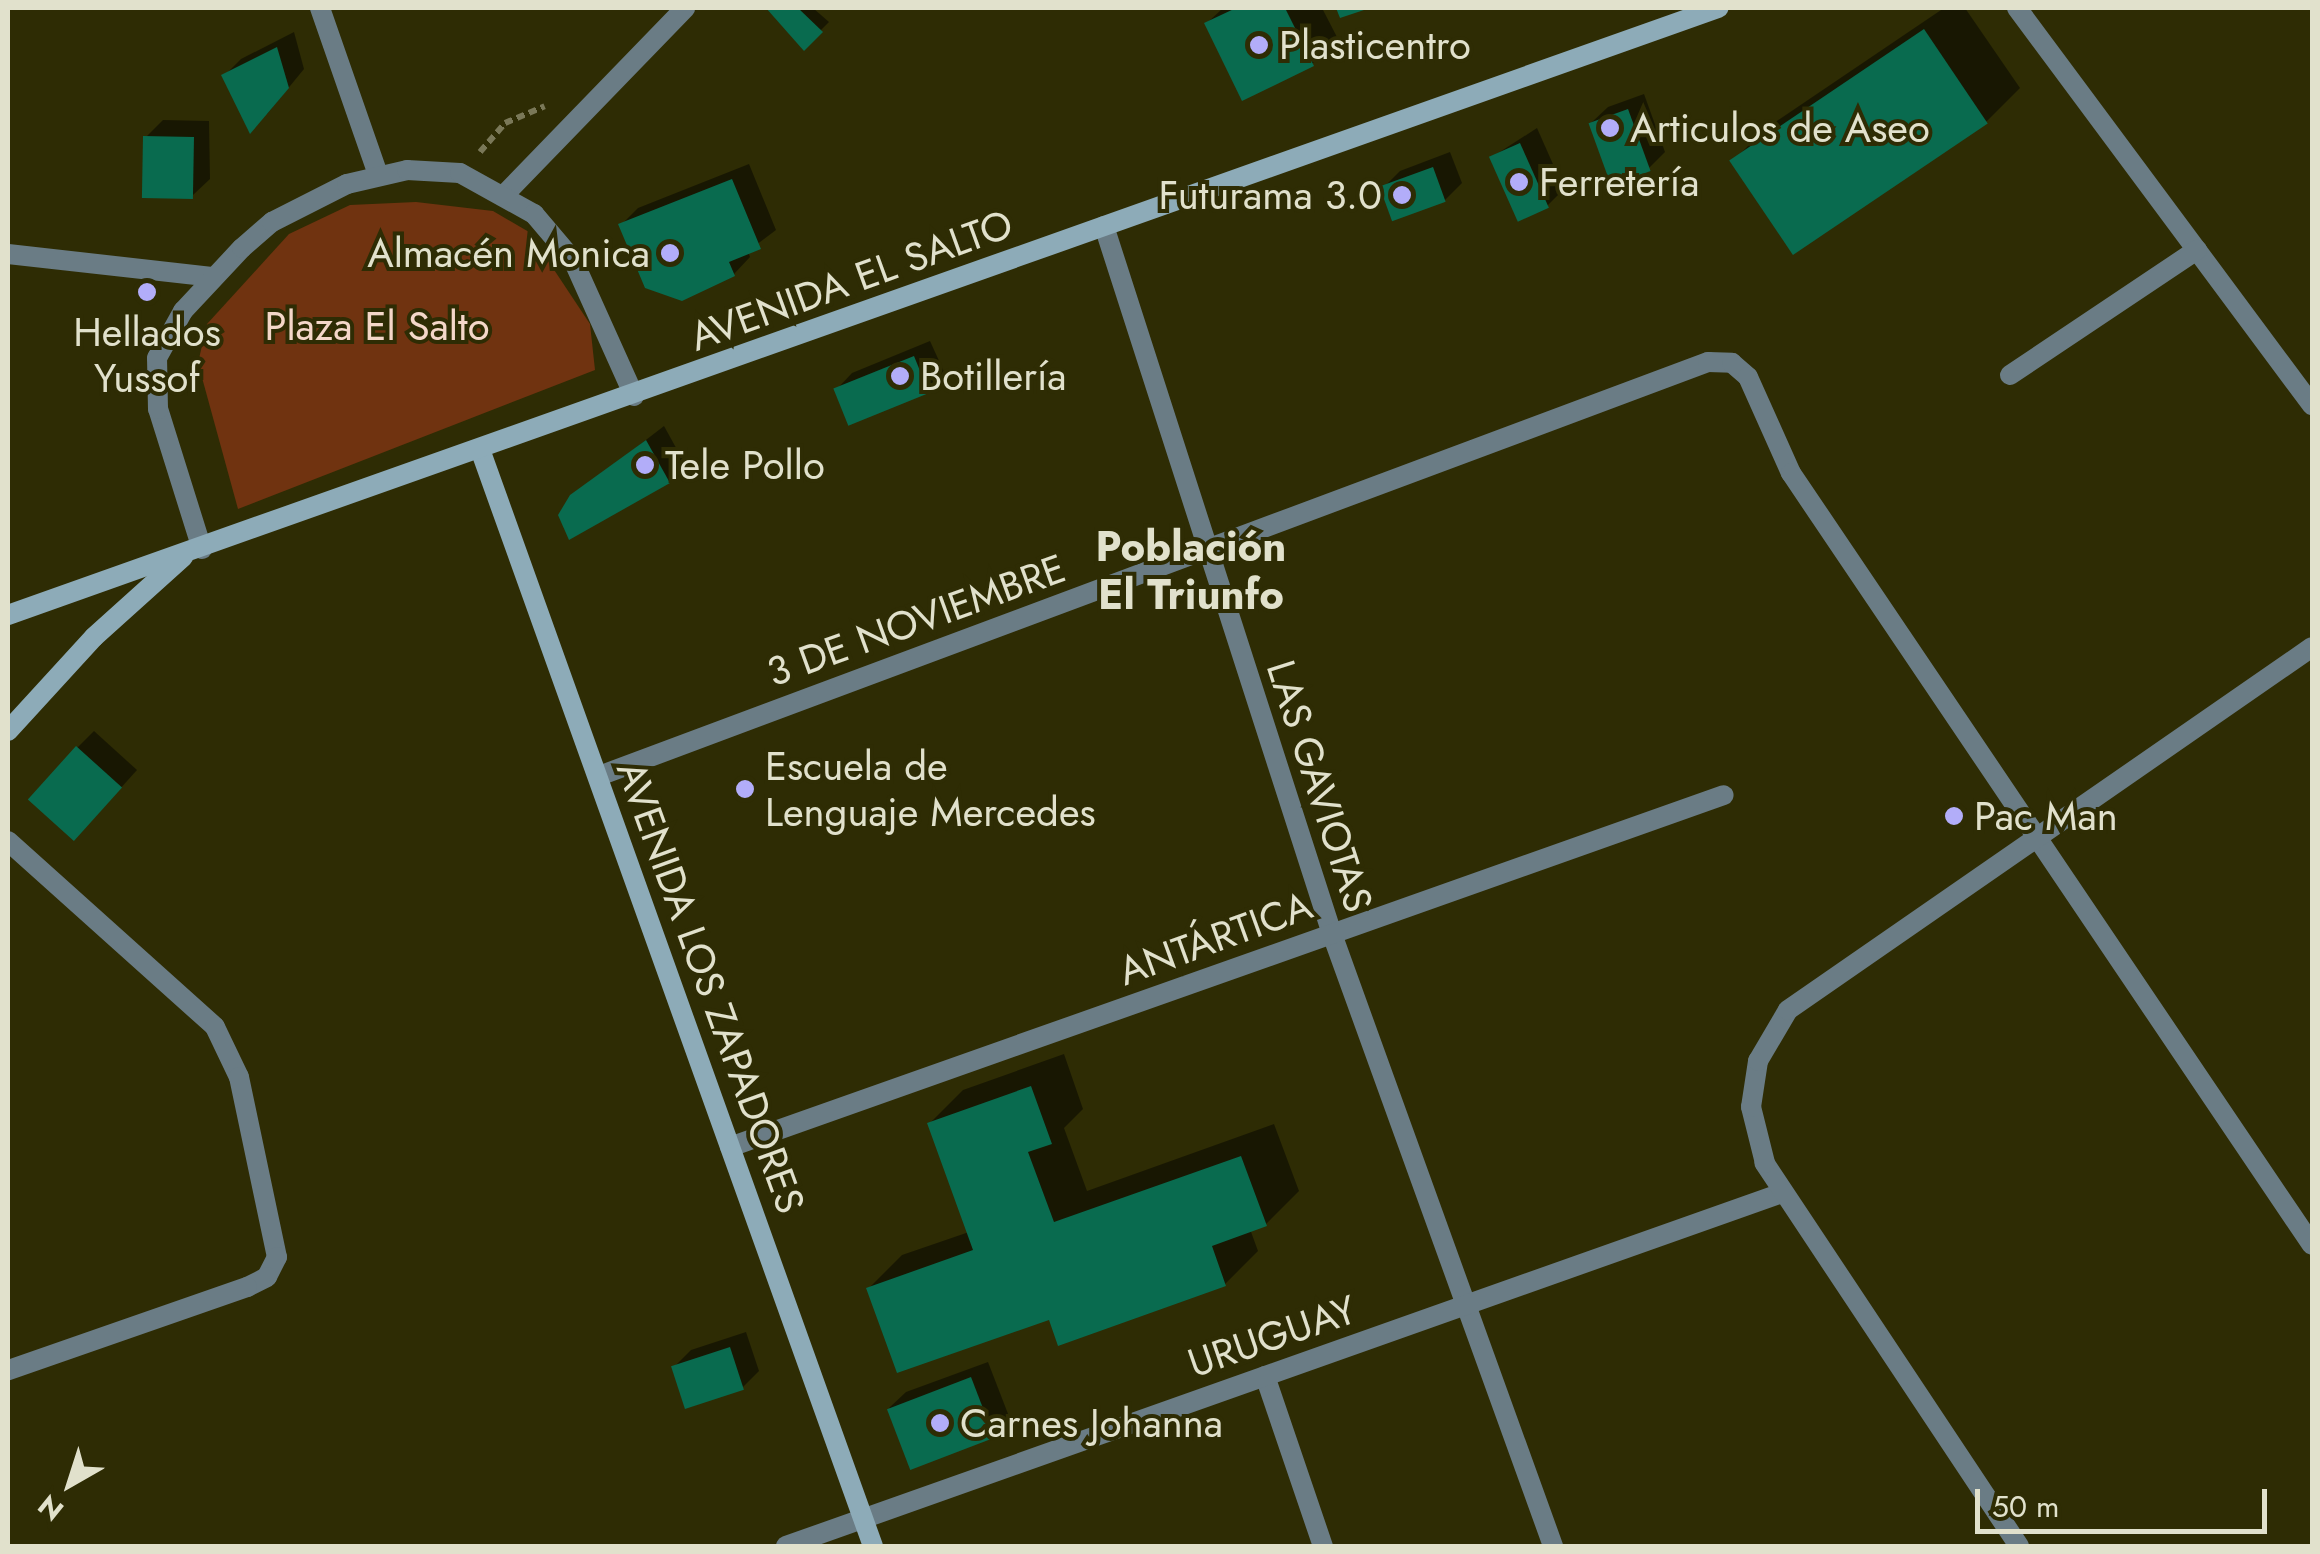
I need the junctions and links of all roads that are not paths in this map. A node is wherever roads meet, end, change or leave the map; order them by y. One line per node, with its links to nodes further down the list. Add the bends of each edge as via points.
1 (320, 8): 5 (street)
2 (685, 8): 6 (street)
3 (1718, 8): 7 (main road, AVENIDA EL SALTO)
4 (2017, 8): 8 (street)
5 (378, 175): 6 (street, via 460,173); 10 (street, via 314,196 272,222)
6 (505, 194): 12 (street, via 534,214 573,260)
7 (1104, 226): 12 (main road, AVENIDA EL SALTO); 15 (street, LAS GAVIOTAS)
8 (2197, 250): 11 (street); 13 (street)
9 (8, 254): 10 (street)
10 (212, 277): 16 (street, via 168,335 155,381)
11 (2010, 375)
12 (634, 396): 14 (main road, AVENIDA EL SALTO)
13 (2312, 405)
14 (480, 452): 16 (main road, AVENIDA EL SALTO); 20 (main road, AVENIDA LOS ZAPADORES)
15 (1204, 550): 20 (street, 3 DE NOVIEMBRE); 22 (street, 3 DE NOVIEMBRE, via 1708,362 1732,362 1748,377 1791,473); 24 (street, LAS GAVIOTAS)
16 (193, 552): 17 (main road, AVENIDA EL SALTO, via 109,574); 19 (main road, via 94,638)
17 (8, 616)
18 (2312, 647): 22 (street)
19 (8, 732)
20 (599, 776): 25 (main road, AVENIDA LOS ZAPADORES)
21 (1724, 794): 24 (street, ANTÁRTICA)
22 (2038, 838): 26 (street, via 1773,1027 1758,1061 1752,1107 1758,1146); 27 (street)
23 (8, 840): 29 (street, via 215,1027 239,1077 277,1257 267,1277 247,1287)
24 (1332, 934): 25 (street, ANTÁRTICA); 28 (street, LAS GAVIOTAS)
25 (730, 1147): 31 (main road, AVENIDA LOS ZAPADORES)
26 (1782, 1193): 28 (street, URUGUAY); 36 (street)
27 (2312, 1244)
28 (1466, 1305): 30 (street, URUGUAY); 35 (street, LAS GAVIOTAS)
29 (8, 1370)
30 (1265, 1376): 31 (street, URUGUAY); 34 (street)
31 (863, 1519): 32 (street, URUGUAY); 33 (main road, AVENIDA LOS ZAPADORES)
32 (786, 1546)
33 (873, 1546)
34 (1322, 1546)
35 (1554, 1546)
36 (2019, 1546)

